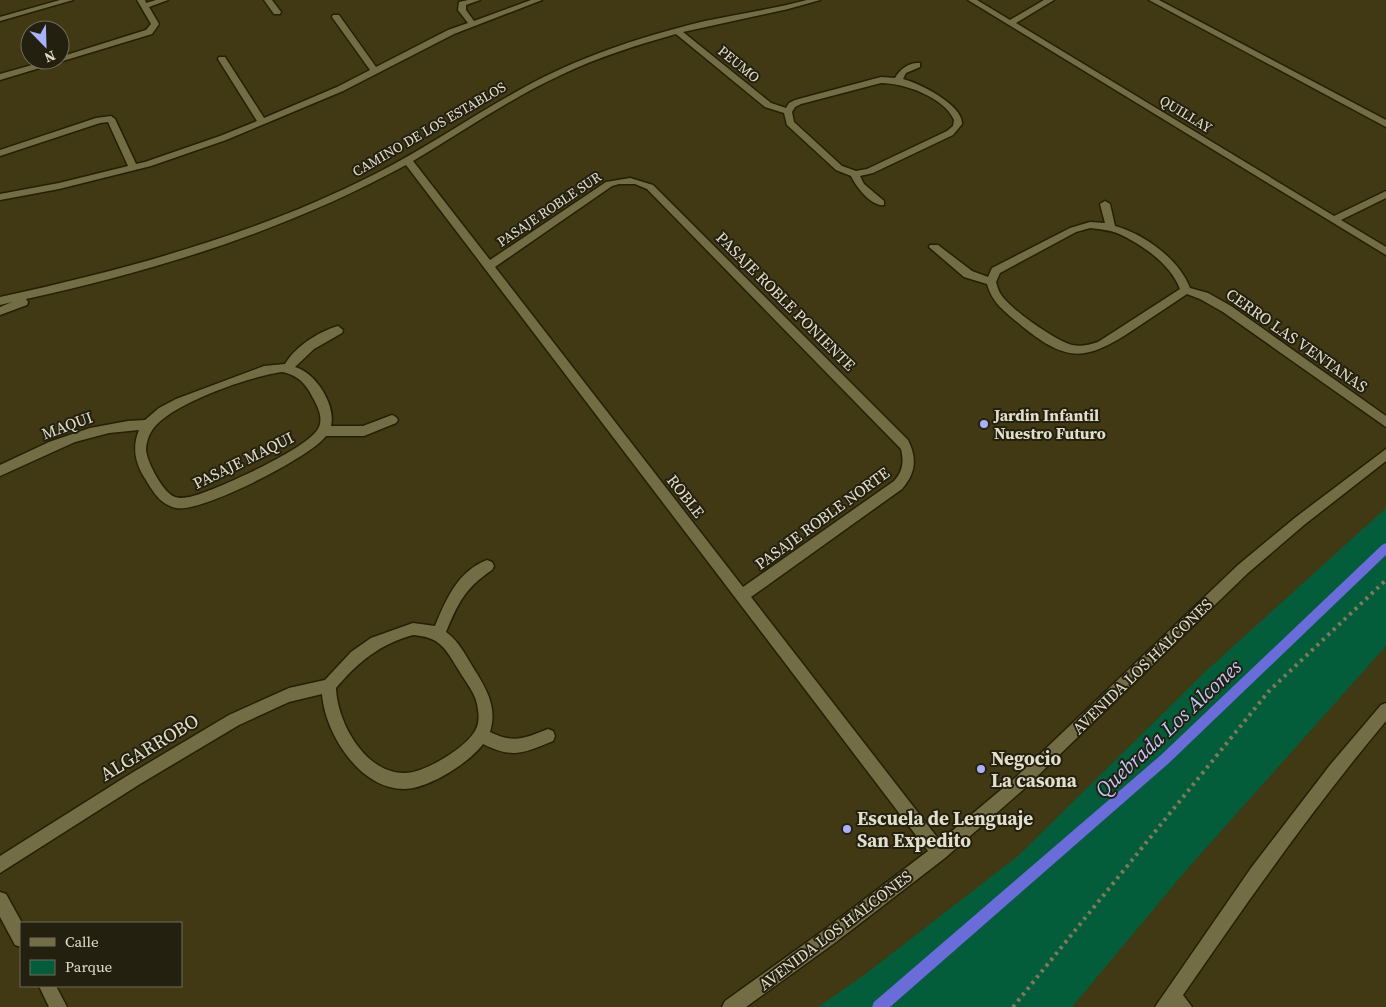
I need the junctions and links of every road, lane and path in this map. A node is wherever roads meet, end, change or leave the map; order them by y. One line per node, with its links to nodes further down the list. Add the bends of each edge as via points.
1 (70, 0): 13 (street)
2 (164, 0): 10 (street)
3 (268, 0): 11 (street)
4 (476, 0): 15 (street, via 462,4 462,10)
5 (538, 0): 15 (street)
6 (816, 0): 16 (street, CAMINO DE LOS ESTABLOS)
7 (972, 0): 14 (street, QUILLAY)
8 (1050, 0): 14 (street)
9 (1153, 0): 26 (street)
10 (143, 3): 17 (street, via 155,24 149,32)
11 (277, 12)
12 (336, 16): 21 (street)
13 (0, 19)
14 (1010, 23): 36 (street, QUILLAY)
15 (473, 24): 21 (street)
16 (677, 31): 24 (street, PEUMO, via 768,105); 28 (street, CAMINO DE LOS ESTABLOS, via 615,50 554,74)
17 (70, 57)
18 (222, 59): 25 (street)
19 (917, 65): 23 (street, via 903,71)
20 (24, 70): 22 (street)
21 (375, 71): 25 (street)
22 (0, 77)
23 (898, 80): 24 (street, via 873,82 805,100 792,105); 30 (street, via 914,85 948,107 956,116 955,130 870,171)
24 (788, 112): 30 (street, via 790,123 798,132 839,168)
25 (262, 122): 29 (street)
26 (1386, 124)
27 (0, 153): 29 (street, via 99,120 111,120)
28 (408, 161): 40 (street, ROBLE); 42 (street, CAMINO DE LOS ESTABLOS, via 331,199 254,230 179,255)
29 (133, 167): 33 (street)
30 (855, 174): 34 (street, via 860,186)
31 (626, 180): 40 (street, PASAJE ROBLE SUR, via 601,188); 53 (street, PASAJE ROBLE PONIENTE, via 650,187 897,436)
32 (1386, 194): 36 (street)
33 (0, 197)
34 (881, 203)
35 (1105, 204): 37 (street)
36 (1333, 220): 39 (street, QUILLAY)
37 (1111, 228): 41 (street, via 1090,225 1073,230 996,271); 43 (street, via 1129,236 1175,269)
38 (934, 247): 41 (street, via 968,274)
39 (1386, 252)
40 (489, 266): 57 (street, ROBLE)
41 (991, 282): 43 (street, via 1000,301 1047,338 1075,350 1095,349)
42 (58, 288): 44 (street, CAMINO DE LOS ESTABLOS); 45 (street, CAMINO DE LOS ESTABLOS)
43 (1186, 290): 49 (street, CERRO LAS VENTANAS, via 1227,309)
44 (0, 301)
45 (0, 312)
46 (338, 330): 47 (street, via 304,349)
47 (288, 369): 50 (street, via 264,370 180,402 160,412); 51 (street, via 308,378 326,408 328,415)
48 (392, 420): 51 (street, via 364,431)
49 (1386, 422)
50 (148, 424): 51 (street, PASAJE MAQUI, via 141,441 142,461 161,495 182,504 201,500 306,448); 54 (street, MAQUI, via 96,430 49,447)
51 (324, 431)
52 (1386, 454): 63 (street, AVENIDA LOS HALCONES, via 1243,569 1020,783)
53 (910, 460): 57 (street, PASAJE ROBLE NORTE, via 909,470 898,485)
54 (0, 471)
55 (488, 566): 58 (street, via 460,587)
56 (1386, 580): 71 (path, via 1269,691)
57 (742, 595): 63 (street, ROBLE)
58 (439, 633): 59 (street, via 413,629 377,640 344,667); 61 (street, via 454,649 482,695 486,720)
59 (329, 686): 61 (street, via 333,718 348,746 376,773 390,779 406,781 421,778 471,748); 64 (street, ALGARROBO, via 294,693 246,713 132,780)
60 (1386, 710): 68 (street, via 1335,770 1257,874)
61 (481, 735): 62 (street, via 503,747 512,748)
62 (548, 736)
63 (939, 852): 70 (street, AVENIDA LOS HALCONES)
64 (0, 865)
65 (0, 900): 66 (street)
66 (20, 937)
67 (48, 987): 69 (street)
68 (1173, 1003)
69 (58, 1007)
70 (731, 1007)
71 (1013, 1007)

